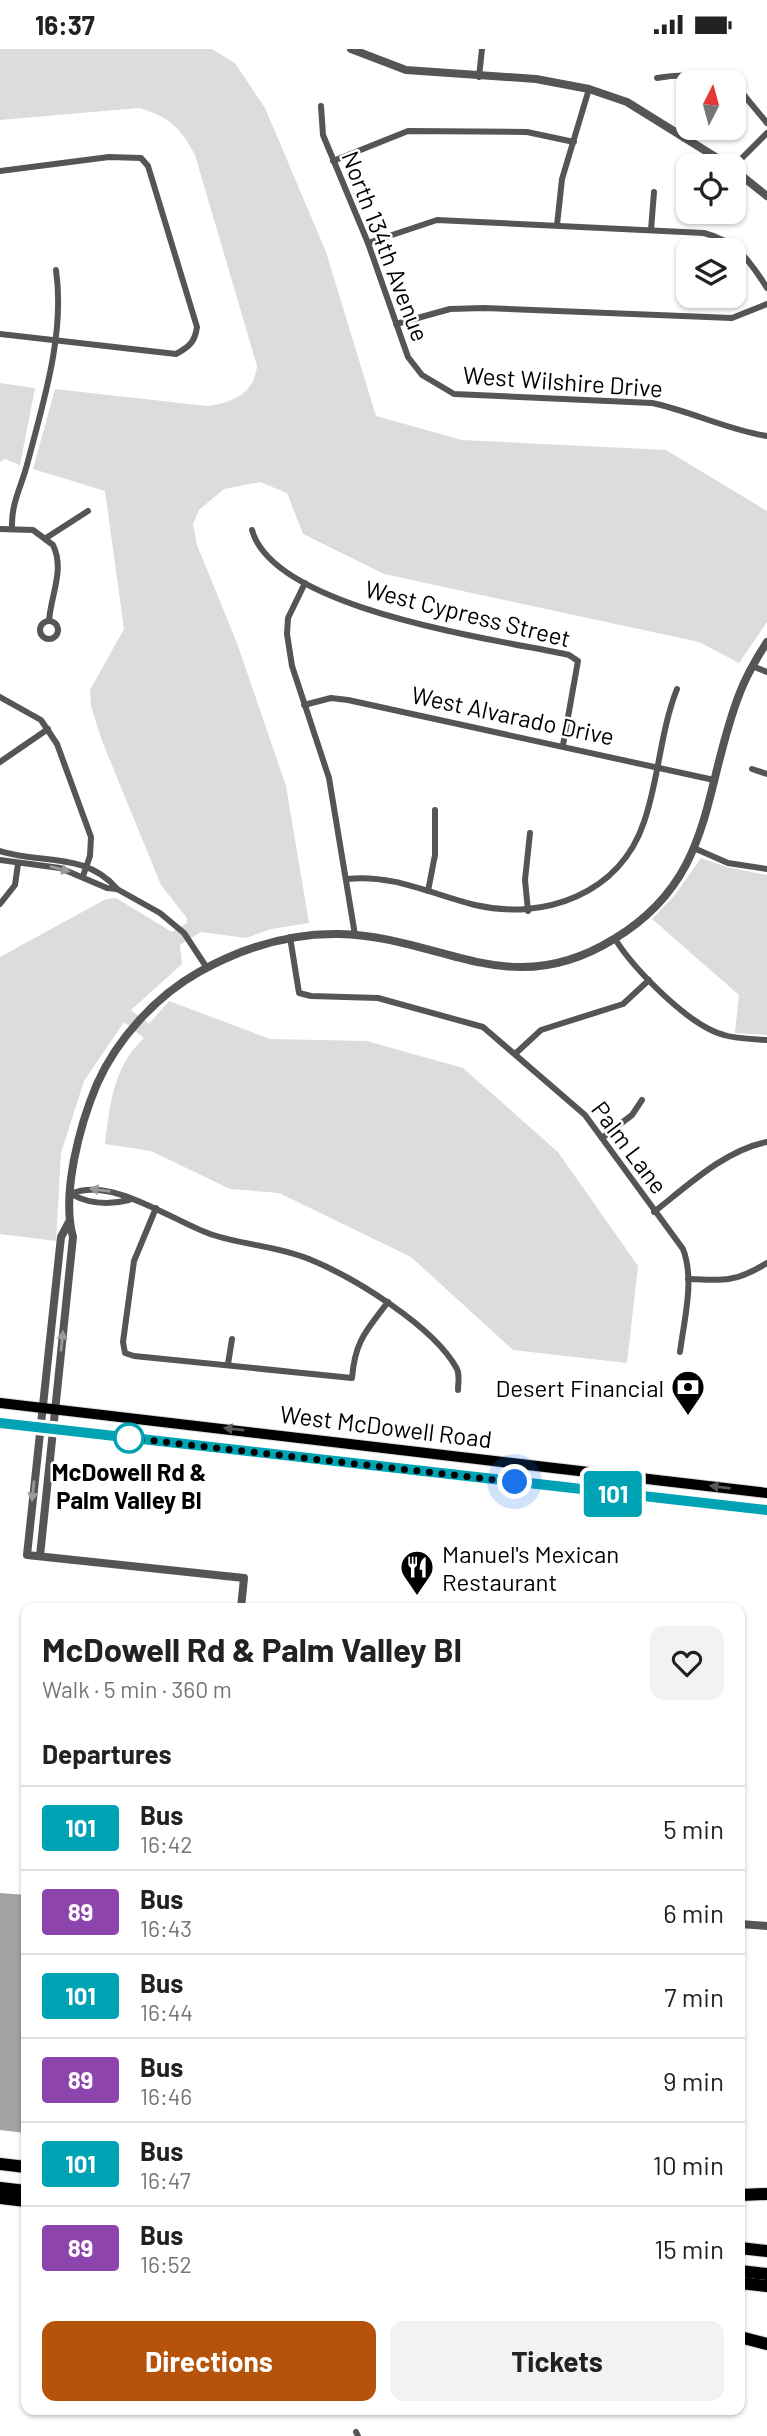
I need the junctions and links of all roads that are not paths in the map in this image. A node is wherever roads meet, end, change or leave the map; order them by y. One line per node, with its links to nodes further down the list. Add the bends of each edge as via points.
1 (351, 49): 4 (street, via 405,70)
2 (482, 49): 4 (street)
3 (676, 74): 5 (street)
4 (479, 77): 6 (street, via 536,79)
5 (657, 78)
6 (589, 89): 11 (street); 12 (street, via 635,107)
7 (746, 99): 9 (street)
8 (321, 106): 14 (street, North 134th Avenue, via 323,135)
9 (767, 123)
10 (767, 133): 13 (street)
11 (574, 142): 14 (street, via 527,132 408,131); 19 (street, via 559,192)
12 (711, 154)
13 (745, 154)
14 (333, 161): 21 (street, North 134th Avenue)
15 (0, 171): 27 (street, via 109,157 141,158 148,166 197,327 189,348 176,354)
16 (746, 179): 18 (street)
17 (654, 192): 20 (street)
18 (767, 197)
19 (557, 225): 20 (street); 21 (street, via 437,220)
20 (651, 230): 23 (street, via 720,237 746,257)
21 (368, 243): 25 (street, North 134th Avenue)
22 (56, 270): 27 (street)
23 (767, 288)
24 (767, 304): 25 (street, via 732,318 484,308 450,309)
25 (396, 324): 28 (street, North 134th Avenue, via 413,366)
26 (0, 334): 27 (street)
27 (55, 341): 31 (street, via 27,465 11,509)
28 (438, 386): 29 (street, West Wilshire Drive, via 454,394 652,403)
29 (767, 436)
30 (88, 511): 34 (street)
31 (12, 528): 32 (street); 34 (street, via 33,530)
32 (0, 529)
33 (252, 530): 35 (street, West Cypress Street, via 257,547 270,561)
34 (46, 538): 36 (street, via 54,545 60,567)
35 (305, 583): 42 (street, via 288,618 287,634); 44 (street, West Cypress Street, via 402,621 569,655 578,661)
36 (49, 621)
37 (767, 642): 38 (street)
38 (752, 666): 39 (street); 49 (street, via 737,698)
39 (767, 672)
40 (677, 689): 46 (street)
41 (0, 697): 43 (street, via 31,713)
42 (304, 705): 44 (street, West Alvarado Drive, via 331,698 348,700); 59 (street, via 329,778)
43 (48, 729): 45 (street); 56 (street, via 91,837)
44 (563, 745): 46 (street, West Alvarado Drive)
45 (0, 762)
46 (657, 766): 49 (street, West Alvarado Drive); 63 (street, via 638,838 622,860 599,883 567,901)
47 (752, 769): 48 (street)
48 (767, 773)
49 (714, 780): 52 (street)
50 (435, 810): 61 (street, via 435,855)
51 (530, 833): 63 (street, via 525,880)
52 (696, 849): 57 (street, via 728,863); 66 (street, via 664,898)
53 (0, 851): 56 (street)
54 (0, 860): 55 (street)
55 (18, 864): 58 (street, one-way to 58); 62 (street, via 15,885)
56 (86, 867): 58 (street); 60 (street, via 109,879)
57 (767, 869)
58 (83, 876): 60 (street)
59 (346, 879): 61 (street, via 380,878); 64 (street)
60 (117, 889): 67 (street, via 160,913 184,933)
61 (428, 891): 63 (street, via 497,909)
62 (0, 904)
63 (528, 911)
64 (355, 935): 65 (street); 66 (street, via 510,967 579,957)
65 (290, 937): 67 (street); 70 (street, Palm Lane, via 299,993 378,998 467,1021 483,1027)
66 (615, 939): 68 (street)
67 (207, 968): 74 (street, via 167,994 110,1060 90,1101)
68 (649, 980): 69 (street, via 704,1027); 70 (street, via 623,1004 541,1030)
69 (767, 1041)
70 (515, 1053): 72 (street, Palm Lane, via 569,1099)
71 (642, 1100): 72 (street, via 632,1115)
72 (603, 1138): 77 (street, Palm Lane)
73 (767, 1142): 77 (street, via 733,1155)
74 (71, 1194): 75 (street, via 113,1204); 75 (street, one-way to 74, via 114,1192 88,1188); 78 (street)
75 (128, 1200): 76 (street)
76 (156, 1208): 81 (street, via 212,1235 309,1259); 84 (street, via 134,1261 125,1353)
77 (654, 1212): 80 (street, Palm Lane, via 683,1249)
78 (69, 1222): 87 (street, via 61,1237); 88 (street, one-way to 78, via 73,1237)
79 (767, 1263): 80 (street, via 739,1279)
80 (688, 1279): 83 (street, Palm Lane)
81 (388, 1302): 84 (street, via 361,1336 352,1378); 85 (street, via 443,1351 458,1371)
82 (232, 1339): 84 (street)
83 (680, 1352)
84 (228, 1364)
85 (458, 1390)
86 (0, 1403): 87 (main road, West McDowell Road)
87 (42, 1408): 88 (main road, West McDowell Road); 90 (street)
88 (55, 1409): 91 (street); 92 (main road, West McDowell Road, one-way to 88)
89 (0, 1423): 90 (main road, West McDowell Road)
90 (40, 1427): 91 (main road, West McDowell Road); 96 (street, one-way to 96, via 27,1555)
91 (54, 1429): 93 (main road, West McDowell Road); 96 (street)
92 (472, 1458): 93 (main road); 94 (main road, West McDowell Road, one-way to 92)
93 (470, 1477): 95 (main road, West McDowell Road)
94 (767, 1493)
95 (767, 1510)
96 (40, 1556): 97 (street, via 244,1578)
97 (242, 1603)
98 (745, 1924): 99 (street)
99 (767, 1926)
100 (0, 2164): 101 (highway)
101 (21, 2166)
102 (0, 2188): 103 (highway)
103 (21, 2190)
104 (767, 2194): 105 (highway)
105 (745, 2196)
106 (0, 2198): 107 (highway)
107 (21, 2200)
108 (745, 2249): 109 (highway)
109 (767, 2251)
110 (745, 2272): 111 (highway)
111 (767, 2274)
112 (745, 2283): 113 (highway)
113 (767, 2285)
114 (745, 2338): 115 (highway)
115 (767, 2344)

